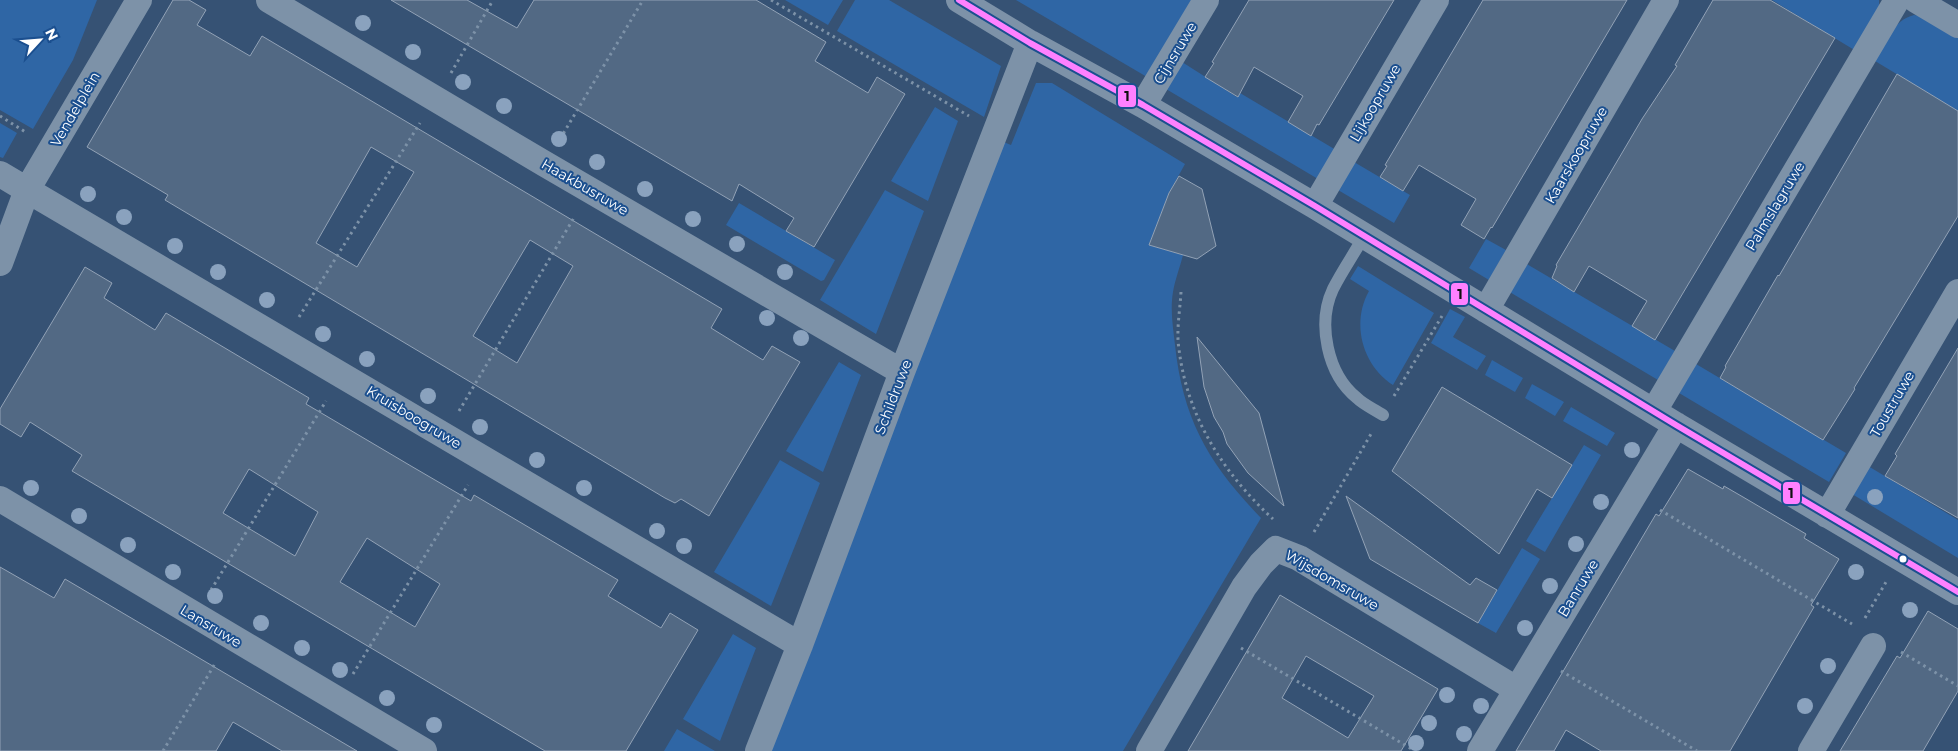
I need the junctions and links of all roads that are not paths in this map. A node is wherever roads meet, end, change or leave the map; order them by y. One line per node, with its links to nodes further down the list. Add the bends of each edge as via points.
1 (139, 0): 13 (street, Vendelplein)
2 (269, 0): 19 (street, Haakbusruwe)
3 (959, 0): 10 (street)
4 (1206, 0): 11 (street, Cijnsruwe)
5 (1436, 0): 14 (street, Lijkoopruwe)
6 (1666, 0): 18 (street, Kaarskoopruwe)
7 (1897, 0): 20 (street, Palmslagruwe)
8 (1916, 0): 9 (street)
9 (1958, 25)
10 (1030, 43): 11 (street); 19 (street, Schildruwe)
11 (1143, 105): 14 (street)
12 (0, 174): 13 (street)
13 (28, 190): 16 (street, Vendelplein); 27 (street, Kruisboogruwe)
14 (1314, 206): 15 (street)
15 (1364, 236): 18 (street); 21 (lane, via 1333,290 1326,312 1326,336 1340,379 1356,398)
16 (0, 263)
17 (1958, 292): 24 (street, Toustruwe)
18 (1486, 310): 20 (street)
19 (902, 372): 27 (street, Schildruwe)
20 (1654, 411): 22 (street)
21 (1383, 415)
22 (1676, 425): 24 (street); 28 (street, Banruwe)
23 (0, 499): 29 (street, Lansruwe)
24 (1827, 515): 25 (street)
25 (1958, 592)
26 (1875, 641): 33 (street)
27 (800, 645): 30 (street, Schildruwe)
28 (1516, 689): 31 (street, Wijsdomsruwe, via 1299,558 1276,549 1250,580); 32 (street, Banruwe)
29 (424, 751)
30 (758, 751)
31 (1149, 751)
32 (1480, 751)
33 (1811, 751)

